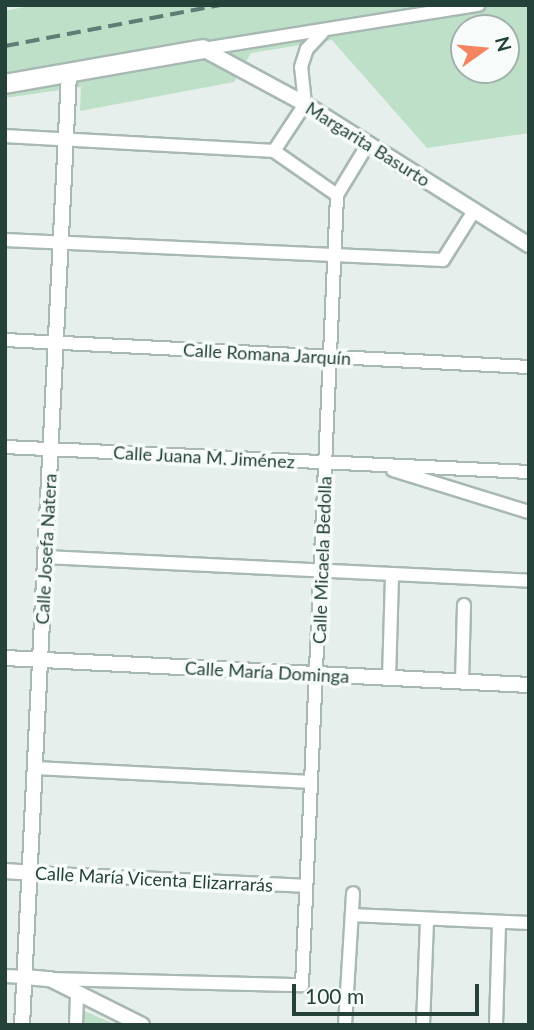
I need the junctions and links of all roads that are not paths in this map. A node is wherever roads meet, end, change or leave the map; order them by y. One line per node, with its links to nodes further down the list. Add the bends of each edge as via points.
1 (479, 5): 2 (street)
2 (322, 33): 3 (street); 6 (street, via 307,50 301,67)
3 (203, 50): 4 (main road); 6 (street, Margarita Basurto)
4 (69, 74): 5 (main road); 8 (street, Calle Josefa Natera)
5 (5, 84)
6 (305, 104): 9 (street, Margarita Basurto); 10 (street)
7 (5, 136): 8 (street)
8 (66, 139): 10 (street); 14 (street, Calle Josefa Natera)
9 (368, 144): 11 (street); 12 (street, Margarita Basurto)
10 (274, 151): 11 (street)
11 (337, 195): 16 (street, Calle Micaela Bedolla)
12 (474, 211): 15 (street, Margarita Basurto); 16 (street, via 443,260)
13 (5, 240): 14 (street)
14 (62, 243): 16 (street); 18 (street, Calle Josefa Natera)
15 (529, 246)
16 (336, 255): 19 (street, Calle Micaela Bedolla)
17 (5, 340): 18 (street, Calle Romana Jarquín)
18 (56, 343): 19 (street, Calle Romana Jarquín); 22 (street, Calle Josefa Natera)
19 (331, 357): 20 (street, Calle Romana Jarquín); 23 (street, Calle Micaela Bedolla)
20 (529, 366)
21 (5, 447): 22 (street, Calle Juana M. Jiménez)
22 (51, 449): 23 (street, Calle Juana M. Jiménez); 27 (street, Calle Josefa Natera)
23 (326, 464): 24 (street, Calle Juana M. Jiménez); 28 (street, Calle Micaela Bedolla)
24 (376, 465): 25 (street, Calle Juana M. Jiménez); 26 (street)
25 (529, 472)
26 (529, 512)
27 (46, 557): 28 (street); 33 (street, Calle Josefa Natera)
28 (323, 570): 29 (street); 34 (street, Calle Micaela Bedolla)
29 (392, 574): 30 (street); 35 (street)
30 (529, 581)
31 (464, 605): 36 (street)
32 (5, 658): 33 (street, Calle María Dominga)
33 (41, 660): 34 (street, Calle María Dominga); 38 (street, Calle Josefa Natera)
34 (318, 675): 35 (street, Calle María Dominga); 39 (street, Calle Micaela Bedolla)
35 (389, 678): 36 (street, Calle María Dominga)
36 (462, 682): 37 (street, Calle María Dominga)
37 (529, 685)
38 (36, 768): 39 (street); 41 (street, Calle Josefa Natera)
39 (311, 782): 42 (street, Calle Micaela Bedolla)
40 (5, 872): 41 (street, Calle María Vicenta Elizarrarás)
41 (31, 873): 42 (street, Calle María Vicenta Elizarrarás); 49 (street, Calle Josefa Natera)
42 (304, 886): 50 (street, Calle Micaela Bedolla, via 302,985)
43 (353, 893): 44 (street)
44 (352, 915): 45 (street); 55 (street)
45 (427, 919): 46 (street); 56 (street)
46 (499, 922): 47 (street); 57 (street)
47 (529, 923)
48 (5, 976): 49 (street)
49 (24, 977): 50 (street); 52 (street, Calle Josefa Natera)
50 (50, 979): 51 (street)
51 (78, 994): 53 (street); 54 (street)
52 (22, 1025)
53 (76, 1025)
54 (142, 1025)
55 (345, 1025)
56 (422, 1025)
57 (496, 1025)

